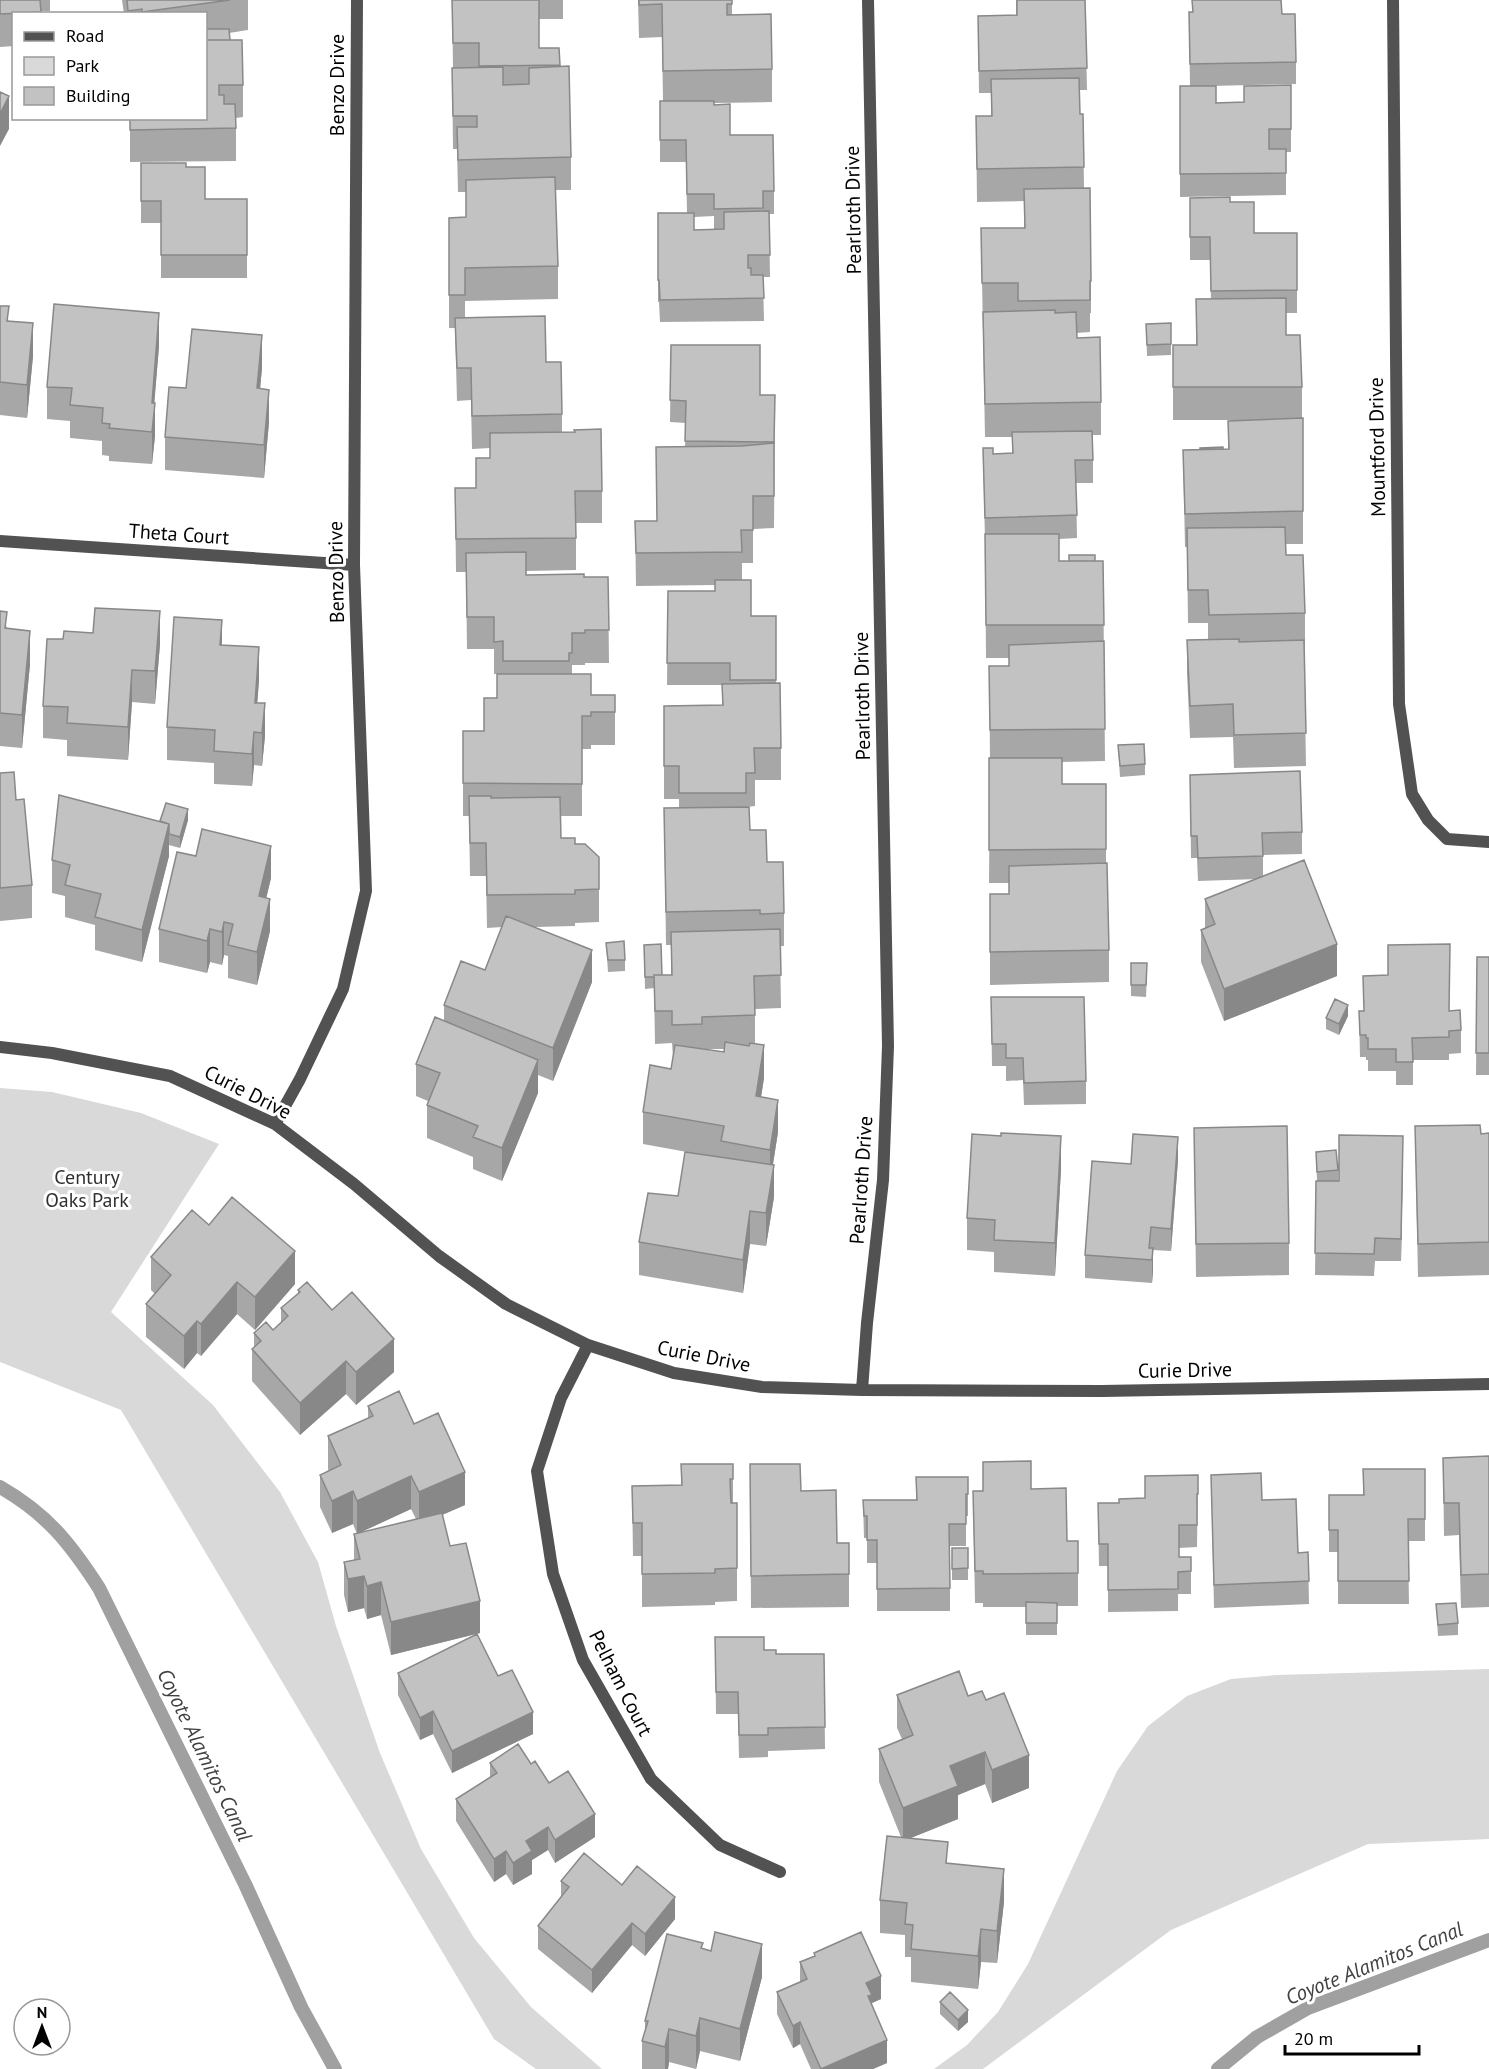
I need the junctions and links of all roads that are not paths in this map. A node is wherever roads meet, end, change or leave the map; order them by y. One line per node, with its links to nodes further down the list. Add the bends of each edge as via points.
1 (357, 0): 5 (street, Benzo Drive)
2 (868, 0): 11 (street, Pearlroth Drive, via 888,1046 883,1180)
3 (1393, 0): 6 (street, Mountford Drive, via 1399,704 1412,794 1428,820 1447,839)
4 (0, 541): 5 (street, Theta Court)
5 (354, 565): 8 (street, Benzo Drive, via 366,891 343,989)
6 (1489, 842)
7 (0, 1047): 8 (street, Curie Drive, via 170,1076)
8 (275, 1124): 9 (street, Curie Drive, via 496,1297)
9 (588, 1345): 11 (street, Curie Drive, via 685,1374 762,1387); 12 (street, Pelham Court, via 561,1398 537,1471 554,1574 583,1660 651,1779 720,1845)
10 (1489, 1384): 11 (street, Curie Drive, via 1102,1391)
11 (862, 1390)
12 (780, 1872)

